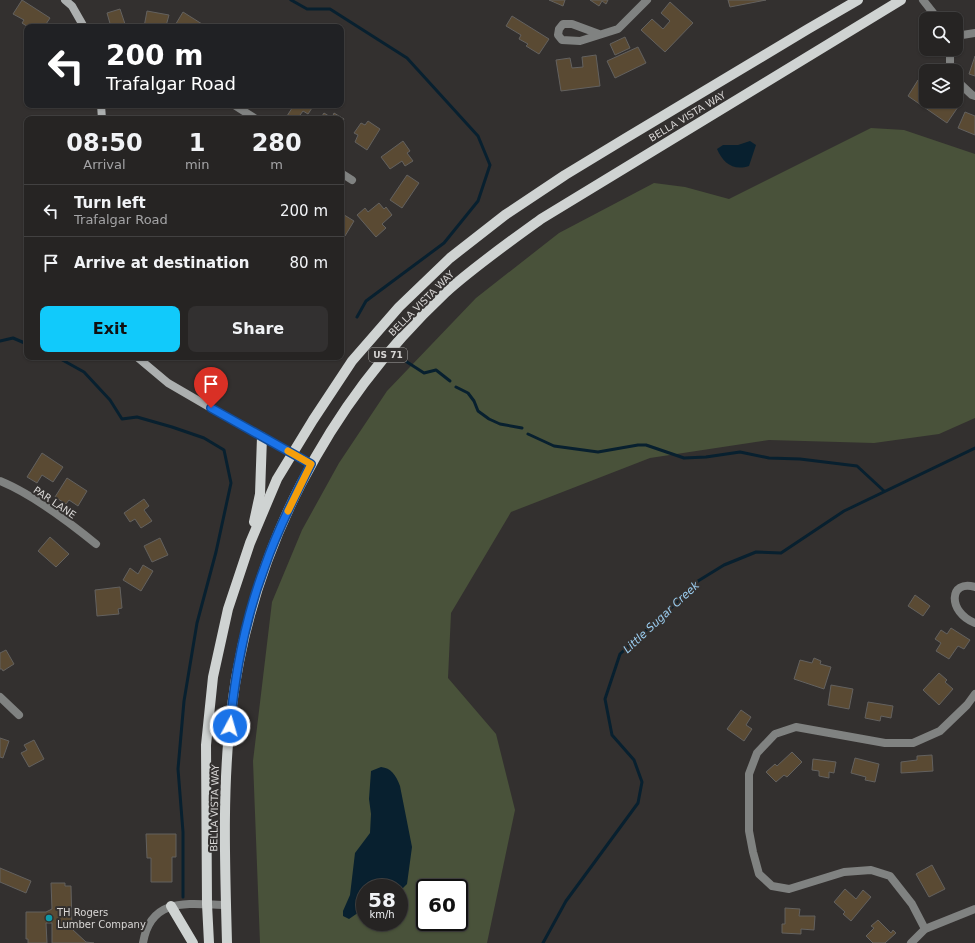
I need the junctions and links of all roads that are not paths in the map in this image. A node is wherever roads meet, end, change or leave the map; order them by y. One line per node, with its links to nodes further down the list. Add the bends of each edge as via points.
1 (65, 0): 7 (street, via 72,6)
2 (646, 0): 9 (street, via 618,29)
3 (858, 0): 19 (main road, BELLA VISTA WAY / US 71, via 565,175 505,215 457,252 399,307 352,361)
4 (902, 0): 20 (main road, BELLA VISTA WAY / US 71, via 541,219 484,259 403,336 364,383)
5 (923, 0): 6 (street)
6 (932, 12)
7 (82, 24)
8 (975, 33): 10 (street)
9 (599, 34)
10 (963, 35)
11 (963, 87): 12 (street)
12 (975, 96)
13 (239, 108): 14 (street)
14 (251, 116)
15 (344, 175): 16 (street)
16 (352, 180)
17 (141, 360): 18 (street, via 168,382)
18 (262, 437): 19 (street); 22 (main road, via 260,494)
19 (292, 453): 20 (street); 22 (main road, BELLA VISTA WAY / US 71, via 277,479)
20 (311, 464): 30 (main road, BELLA VISTA WAY / US 71, via 264,567 240,656 226,765)
21 (0, 481): 23 (street, PAR LANE, via 16,488)
22 (250, 543): 29 (main road, BELLA VISTA WAY / US 71, via 228,609 213,677 206,745)
23 (96, 544)
24 (975, 587): 25 (street, via 965,585 958,589 954,602 962,616)
25 (975, 623)
26 (975, 694): 33 (street, via 967,706 940,731 913,743 884,743 796,726 775,734 758,753 749,774 749,831 753,852 759,874 772,886 789,889 844,872 871,870 890,876 912,904)
27 (0, 697): 28 (street)
28 (19, 715)
29 (207, 904): 30 (street); 31 (street); 36 (main road, BELLA VISTA WAY / US 71)
30 (226, 905): 37 (main road, BELLA VISTA WAY / US 71)
31 (171, 906): 34 (street, via 154,915); 35 (main road)
32 (975, 909): 33 (street)
33 (925, 929): 38 (street)
34 (143, 943)
35 (193, 943)
36 (209, 943)
37 (227, 943)
38 (911, 943)

